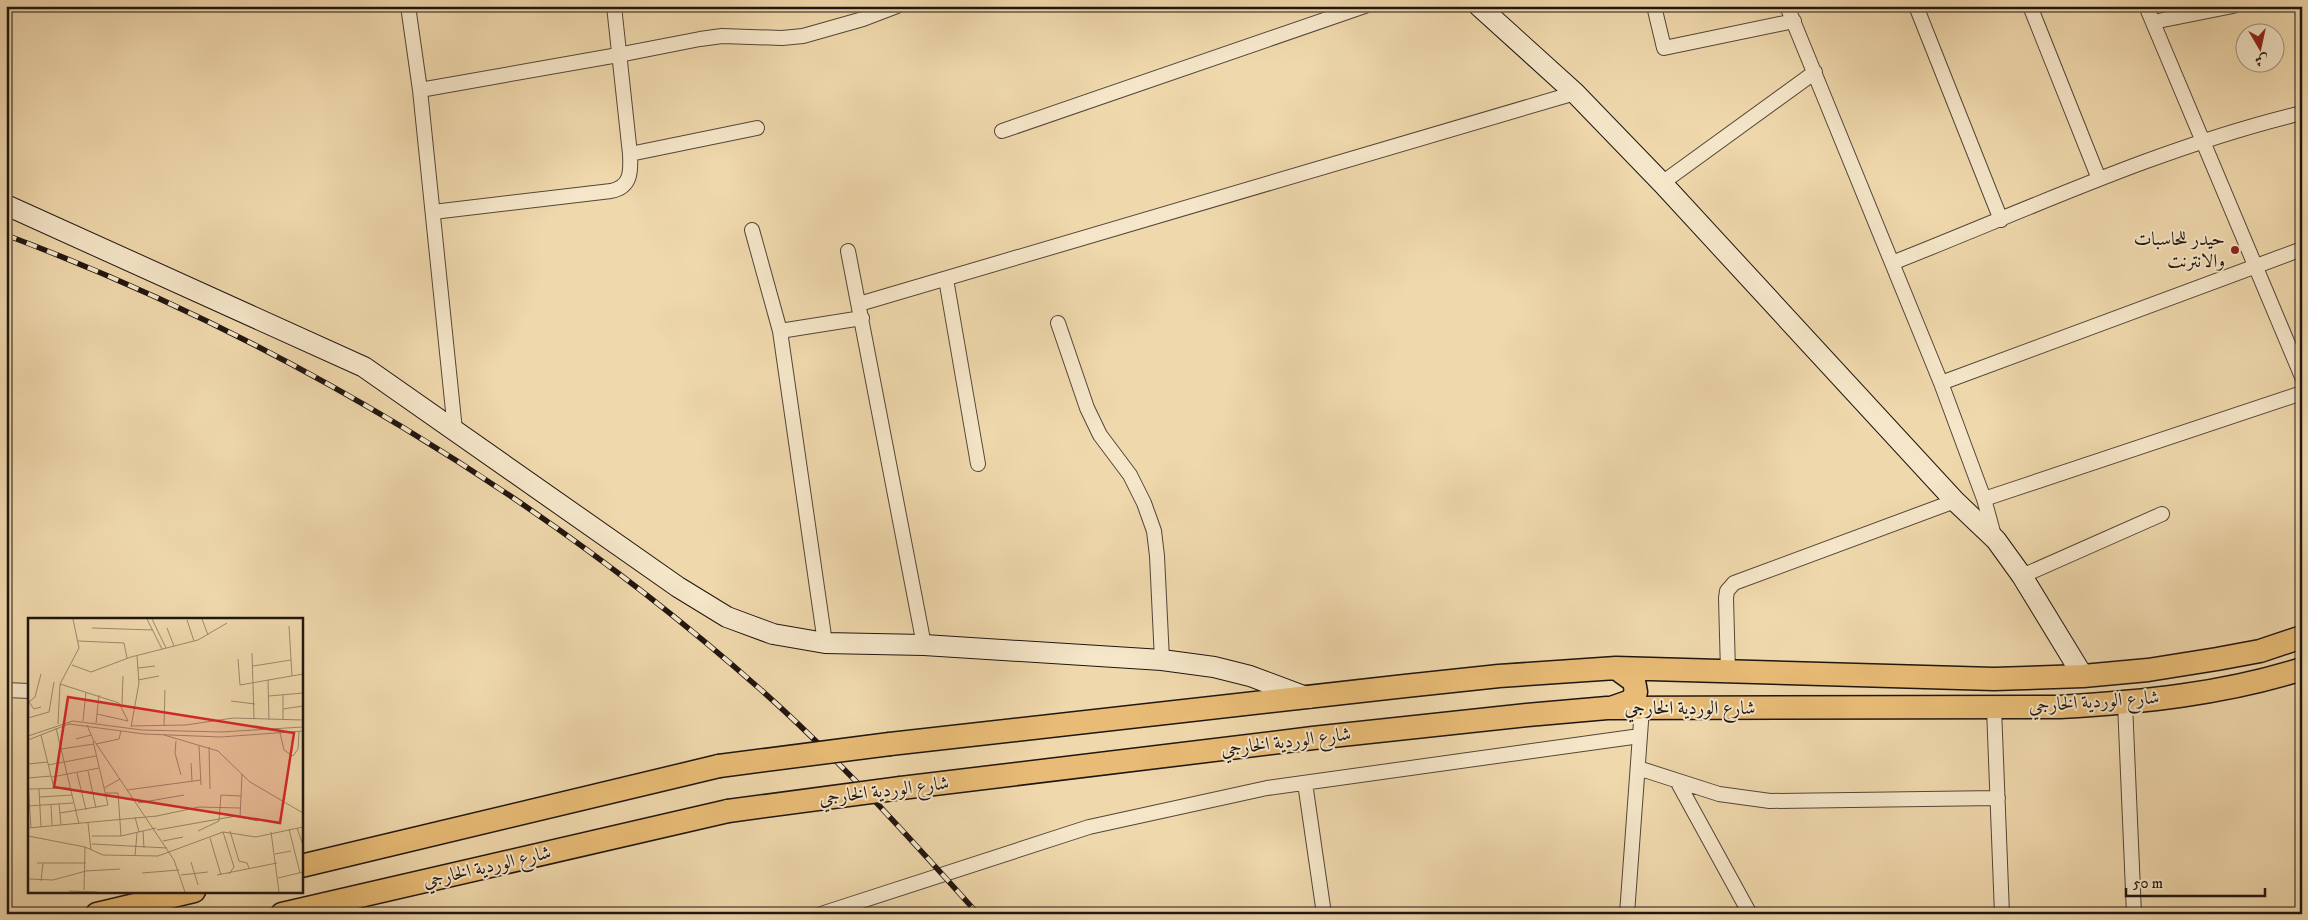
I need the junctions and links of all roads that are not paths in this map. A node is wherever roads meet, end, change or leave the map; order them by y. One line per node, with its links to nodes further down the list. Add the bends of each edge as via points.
1 (408, 6): 16 (street)
2 (614, 6): 14 (street)
3 (897, 6): 14 (street, via 803,36 722,36)
4 (1364, 6): 20 (street)
5 (1479, 6): 17 (street)
6 (1654, 6): 12 (street, via 1664,48)
7 (1787, 6): 12 (street)
8 (1916, 6): 27 (street)
9 (2030, 6): 23 (street)
10 (2146, 6): 13 (street)
11 (2233, 6): 13 (street)
12 (1794, 21): 15 (street)
13 (2153, 22): 21 (street)
14 (618, 55): 16 (street); 22 (street)
15 (1815, 72): 24 (street); 31 (street)
16 (420, 90): 26 (street)
17 (1575, 93): 24 (street); 33 (street)
18 (2302, 113): 21 (street)
19 (756, 128): 22 (street)
20 (1002, 132)
21 (2202, 140): 23 (street); 32 (street)
22 (630, 154): 26 (street, via 630,176 619,190)
23 (2099, 179): 27 (street)
24 (1662, 183): 43 (street)
25 (6, 205): 40 (street, via 364,367)
26 (433, 212): 40 (street)
27 (2001, 220): 31 (street)
28 (752, 230): 36 (street)
29 (2302, 249): 32 (street)
30 (848, 251): 34 (street)
31 (1892, 264): 38 (street)
32 (2255, 265): 37 (street); 38 (street)
33 (946, 279): 34 (street); 41 (street)
34 (860, 311): 36 (street); 49 (street)
35 (1058, 323): 50 (street, via 1087,408 1100,435 1130,475 1154,532)
36 (780, 331): 48 (street)
37 (2302, 377)
38 (1941, 383): 42 (street)
39 (2302, 393): 42 (street)
40 (454, 430): 48 (street, via 678,587 728,617 773,634)
41 (978, 464)
42 (1984, 499): 45 (street)
43 (1955, 501): 45 (street); 53 (street, via 1734,583 1727,591)
44 (2162, 514): 46 (street)
45 (1996, 540): 46 (street)
46 (2022, 576): 54 (street)
47 (2302, 637): 54 (main road, شارع الوردية الخارجي, via 2260,651 2217,659)
48 (825, 644): 49 (street)
49 (924, 645): 50 (street)
50 (1162, 660): 57 (street, via 1250,676)
51 (1616, 668): 53 (main road, شارع الوردية الخارجي); 57 (main road, شارع الوردية الخارجي, via 1499,676); 59 (main road, via 1634,681 1636,692 1631,701 1622,706)
52 (2302, 669): 58 (main road, شارع الوردية الخارجي, via 2227,688)
53 (1720, 671): 54 (main road, شارع الوردية الخارجي, via 1994,679); 61 (main road, via 1687,683 1686,695)
54 (2083, 676)
55 (6, 690): 56 (street)
56 (28, 691)
57 (1309, 698): 68 (main road, شارع الوردية الخارجي, bridge, via 719,766)
58 (2125, 703): 62 (main road, شارع الوردية الخارجي); 78 (street)
59 (1607, 708): 60 (main road, شارع الوردية الخارجي); 72 (main road, شارع الوردية الخارجي, bridge, via 1323,737 728,812)
60 (1642, 708): 61 (main road, شارع الوردية الخارجي); 63 (street)
61 (1698, 708): 62 (main road, شارع الوردية الخارجي)
62 (1994, 708): 67 (street)
63 (1640, 736): 64 (street); 66 (street)
64 (1638, 768): 65 (street); 75 (street)
65 (1678, 781): 67 (street, via 1719,794 1770,800); 76 (street)
66 (1305, 783): 73 (street, via 1267,788 1089,826); 74 (street)
67 (1998, 798): 77 (street)
68 (302, 866)
69 (184, 892): 70 (main road)
70 (137, 897): 71 (main road)
71 (97, 914)
72 (282, 914)
73 (820, 914)
74 (1324, 914)
75 (1627, 914)
76 (1750, 914)
77 (2002, 914)
78 (2134, 914)

